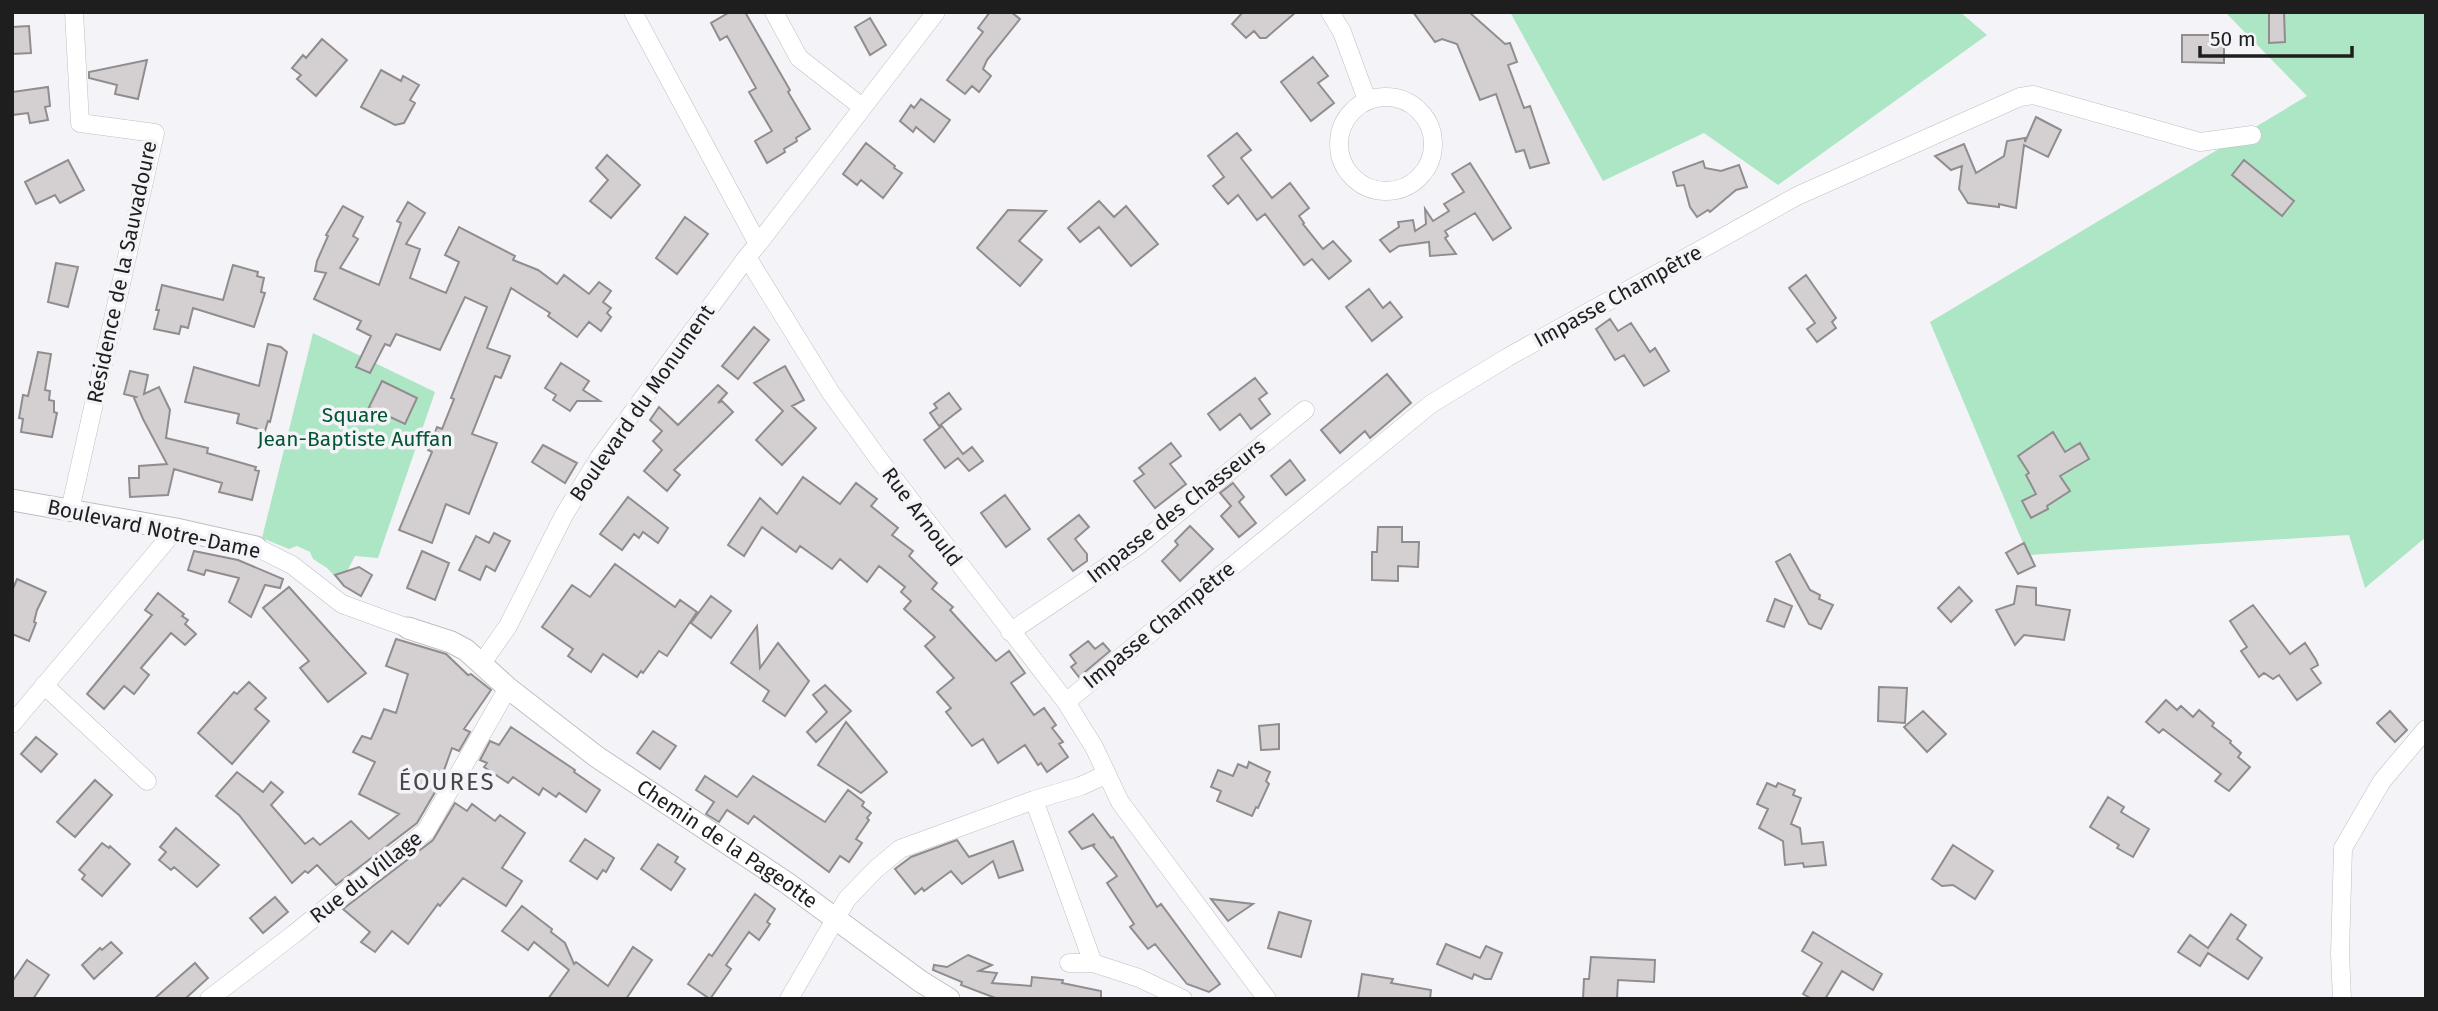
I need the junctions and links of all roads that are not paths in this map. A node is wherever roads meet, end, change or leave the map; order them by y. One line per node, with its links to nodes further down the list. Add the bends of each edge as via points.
1 (74, 12): 12 (street, Résidence de la Sauvadoure, via 80,123 155,133)
2 (633, 12): 9 (street, Rue Arnould)
3 (774, 12): 7 (street, via 799,58)
4 (936, 12): 7 (street, Boulevard du Monument)
5 (1330, 12): 6 (street)
6 (1367, 100): 6 (street, via 1343,122 1339,155 1357,182 1388,191 1405,187 1428,165 1432,133 1414,106 1399,99)
7 (862, 107): 9 (street, Boulevard du Monument)
8 (2252, 135): 20 (street, Impasse Champêtre, via 2200,142 2033,95 1797,196 1431,404)
9 (753, 251): 16 (street, Rue Arnould, via 831,393); 17 (street, Boulevard du Monument, via 599,458 564,515 508,626)
10 (1304, 410): 16 (street, Impasse des Chasseurs, via 1136,547)
11 (12, 500): 12 (street, Boulevard Notre-Dame)
12 (70, 510): 13 (street, Boulevard Notre-Dame)
13 (176, 529): 14 (street, Boulevard Notre-Dame); 18 (street)
14 (256, 547): 15 (street, Boulevard Notre-Dame, via 292,565 342,604)
15 (408, 628): 17 (street, Boulevard Notre-Dame, via 456,645)
16 (1010, 632): 20 (street, Rue Arnould)
17 (482, 663): 19 (street, Boulevard Notre-Dame)
18 (44, 685): 21 (street); 24 (street)
19 (508, 688): 26 (street, Chemin de la Pageotte, via 597,757); 29 (street, Rue du Village, via 426,831)
20 (1066, 702): 23 (street, Rue Arnould)
21 (12, 724)
22 (2426, 729): 34 (street, via 2382,781 2343,848)
23 (1107, 774): 25 (street); 33 (street, Rue Arnould, via 1120,802)
24 (147, 781)
25 (1034, 800): 26 (street, via 900,849 848,899); 28 (street)
26 (836, 918): 30 (street); 31 (street, Chemin de la Pageotte)
27 (1069, 963): 28 (street)
28 (1093, 963): 32 (street)
29 (209, 999)
30 (789, 999)
31 (949, 999)
32 (1183, 999)
33 (1267, 999)
34 (2342, 999)

